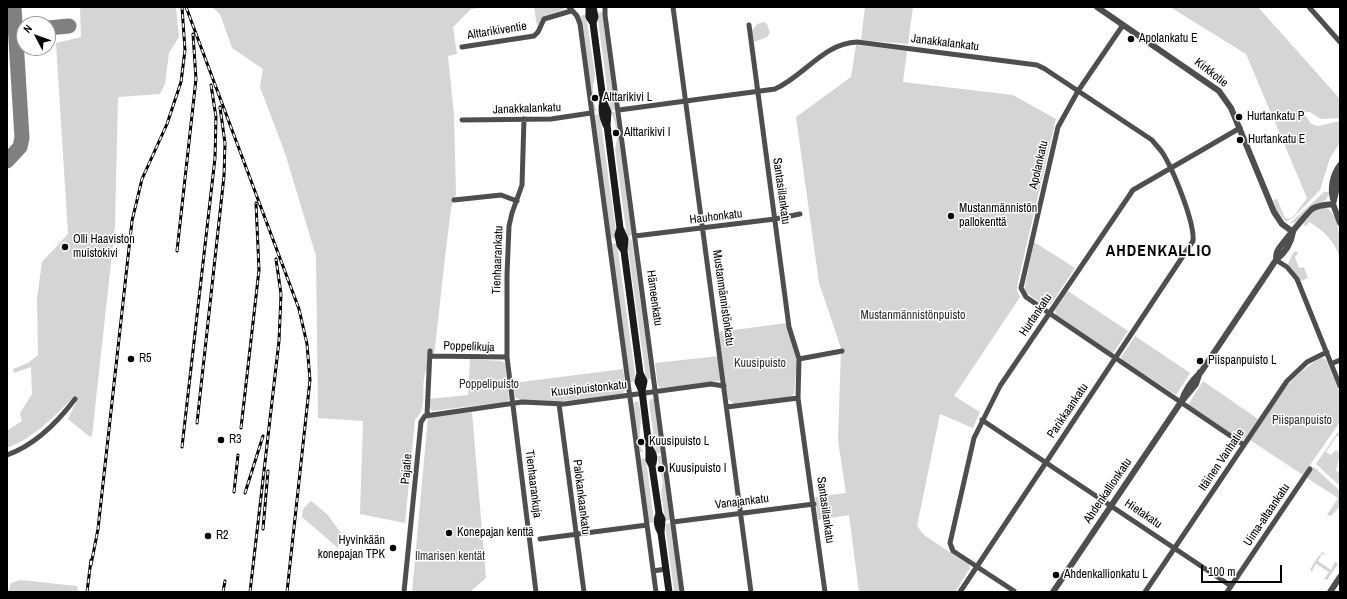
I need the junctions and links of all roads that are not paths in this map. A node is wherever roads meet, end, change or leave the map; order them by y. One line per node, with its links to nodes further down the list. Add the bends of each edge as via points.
1 (589, 7): 8 (main road, Hämeenkatu, via 589,17)
2 (593, 7): 8 (main road, Hämeenkatu)
3 (606, 7): 16 (street, Hämeenkatu)
4 (673, 7): 15 (street, Mustanmännistönkatu)
5 (1097, 7): 9 (street, Kirkkotie)
6 (1309, 7): 11 (street)
7 (570, 9): 12 (street, Alttarikiventie, via 544,19 534,36); 17 (street, via 578,16 580,24)
8 (593, 23): 46 (main road, Hämeenkatu, via 604,100 602,116 607,126 620,228 618,235 624,251 640,373 638,382)
9 (1123, 24): 13 (street, Apolankatu); 20 (street, Kirkkotie, via 1215,87 1228,103)
10 (749, 25): 14 (street, Santasillankatu)
11 (1339, 38)
12 (462, 47)
13 (1078, 91): 14 (street, Janakkalankatu, via 1037,65 857,42 837,46 784,85); 22 (street, Janakkalankatu, via 1152,140 1162,152); 35 (street, Apolankatu, via 1058,126 1021,280 1021,288 1026,297)
14 (758, 92): 15 (street, Janakkalankatu); 28 (street, Santasillankatu)
15 (687, 102): 16 (street, Janakkalankatu); 30 (street, Mustanmännistönkatu)
16 (618, 110): 32 (street, Hämeenkatu)
17 (591, 113): 18 (street, Janakkalankatu, via 551,119); 48 (street)
18 (524, 119): 19 (street, Janakkalankatu); 25 (street, Tienhaarankatu, via 524,169)
19 (462, 120)
20 (1240, 128): 22 (street, Hurtankatu); 31 (street, Kirkkotie, via 1274,212 1282,224)
21 (1340, 165): 26 (street, via 1333,179)
22 (1170, 169): 33 (street, Janakkalankatu, via 1194,229); 35 (street, Hurtankatu, via 1133,190)
23 (1340, 175): 26 (street)
24 (454, 200): 25 (street, via 500,195)
25 (517, 201): 39 (street, Tienhaarankatu, via 509,226 506,289)
26 (1333, 202): 29 (street); 31 (street, Ahdenkallionkatu, via 1312,209)
27 (800, 214): 28 (street, Hauhonkatu)
28 (775, 219): 30 (street, Hauhonkatu); 41 (street, Santasillankatu, via 789,327)
29 (1340, 223)
30 (703, 229): 32 (street, Hauhonkatu); 44 (street, Mustanmännistönkatu)
31 (1293, 232): 34 (street, Ahdenkallionkatu, via 1287,248)
32 (635, 236): 47 (street, Hämeenkatu)
33 (1193, 241): 40 (street, Parikkaankatu)
34 (1276, 260): 37 (street, via 1287,267 1297,279); 51 (street, Ahdenkallionkatu, via 1201,372 1188,396)
35 (1049, 314): 40 (street); 56 (street, Hurtankatu, via 1000,386)
36 (842, 351): 41 (street)
37 (1327, 352): 43 (street); 57 (street, Itäinen Vanhatie, via 1307,362 1290,377)
38 (430, 354): 39 (street, Poppelikuja); 55 (street, Pajatie, via 426,392)
39 (507, 357): 52 (street, Tienhaarankatu)
40 (1116, 358): 51 (street); 59 (street, Parikkaankatu)
41 (799, 359): 49 (street, Santasillankatu)
42 (1340, 360): 43 (street)
43 (1331, 364): 45 (street)
44 (724, 386): 47 (street, via 711,384); 54 (street, Mustanmännistönkatu)
45 (1340, 386)
46 (642, 392): 47 (street); 48 (street, Kuusipuistonkatu); 70 (main road, Hämeenkatu, via 650,447 649,460 659,513 657,523 661,533)
47 (656, 392): 64 (street, Hämeenkatu)
48 (630, 395): 53 (street, Kuusipuistonkatu); 65 (street)
49 (798, 398): 54 (street); 61 (street, Santasillankatu)
50 (75, 400): 58 (street, via 58,422 29,444)
51 (1181, 402): 57 (street); 62 (street, Ahdenkallionkatu)
52 (514, 403): 53 (street, Kuusipuistonkatu); 55 (street); 76 (street, Tienhaarankuja)
53 (559, 404): 66 (street, Palokankaankatu)
54 (727, 407): 63 (street, Mustanmännistönkatu)
55 (427, 415): 75 (street, Pajatie, via 421,422)
56 (982, 420): 59 (street, Hietakatu); 69 (street, Hurtankatu, via 970,454 950,543 953,551)
57 (1244, 444): 68 (street, Itäinen Vanhatie)
58 (7, 455)
59 (1046, 461): 62 (street, Hietakatu); 69 (street, Parikkaankatu)
60 (1310, 469): 73 (street, Uima-altaankatu)
61 (814, 504): 63 (street, Vanajankatu); 82 (street, Santasillankatu)
62 (1111, 505): 68 (street, Hietakatu); 84 (street, Ahdenkallionkatu)
63 (741, 512): 64 (street, Vanajankatu); 81 (street, Mustanmännistönkatu)
64 (673, 522): 80 (street, Hämeenkatu)
65 (647, 525): 66 (street); 71 (street)
66 (576, 534): 67 (street); 77 (street, Palokankaankatu)
67 (540, 539)
68 (1175, 548): 73 (street, Hietakatu); 85 (street, Itäinen Vanhatie)
69 (977, 567): 74 (street, Hurtankatu); 83 (street, Parikkaankatu)
70 (666, 569): 71 (street); 79 (main road, Hämeenkatu)
71 (653, 571): 78 (street)
72 (1340, 577): 87 (street)
73 (1231, 586): 86 (street, Uima-altaankatu)
74 (1014, 591)
75 (404, 592)
76 (536, 592)
77 (584, 592)
78 (656, 592)
79 (669, 592)
80 (682, 592)
81 (751, 592)
82 (825, 592)
83 (960, 592)
84 (1053, 592)
85 (1145, 592)
86 (1227, 592)
87 (1330, 592)

